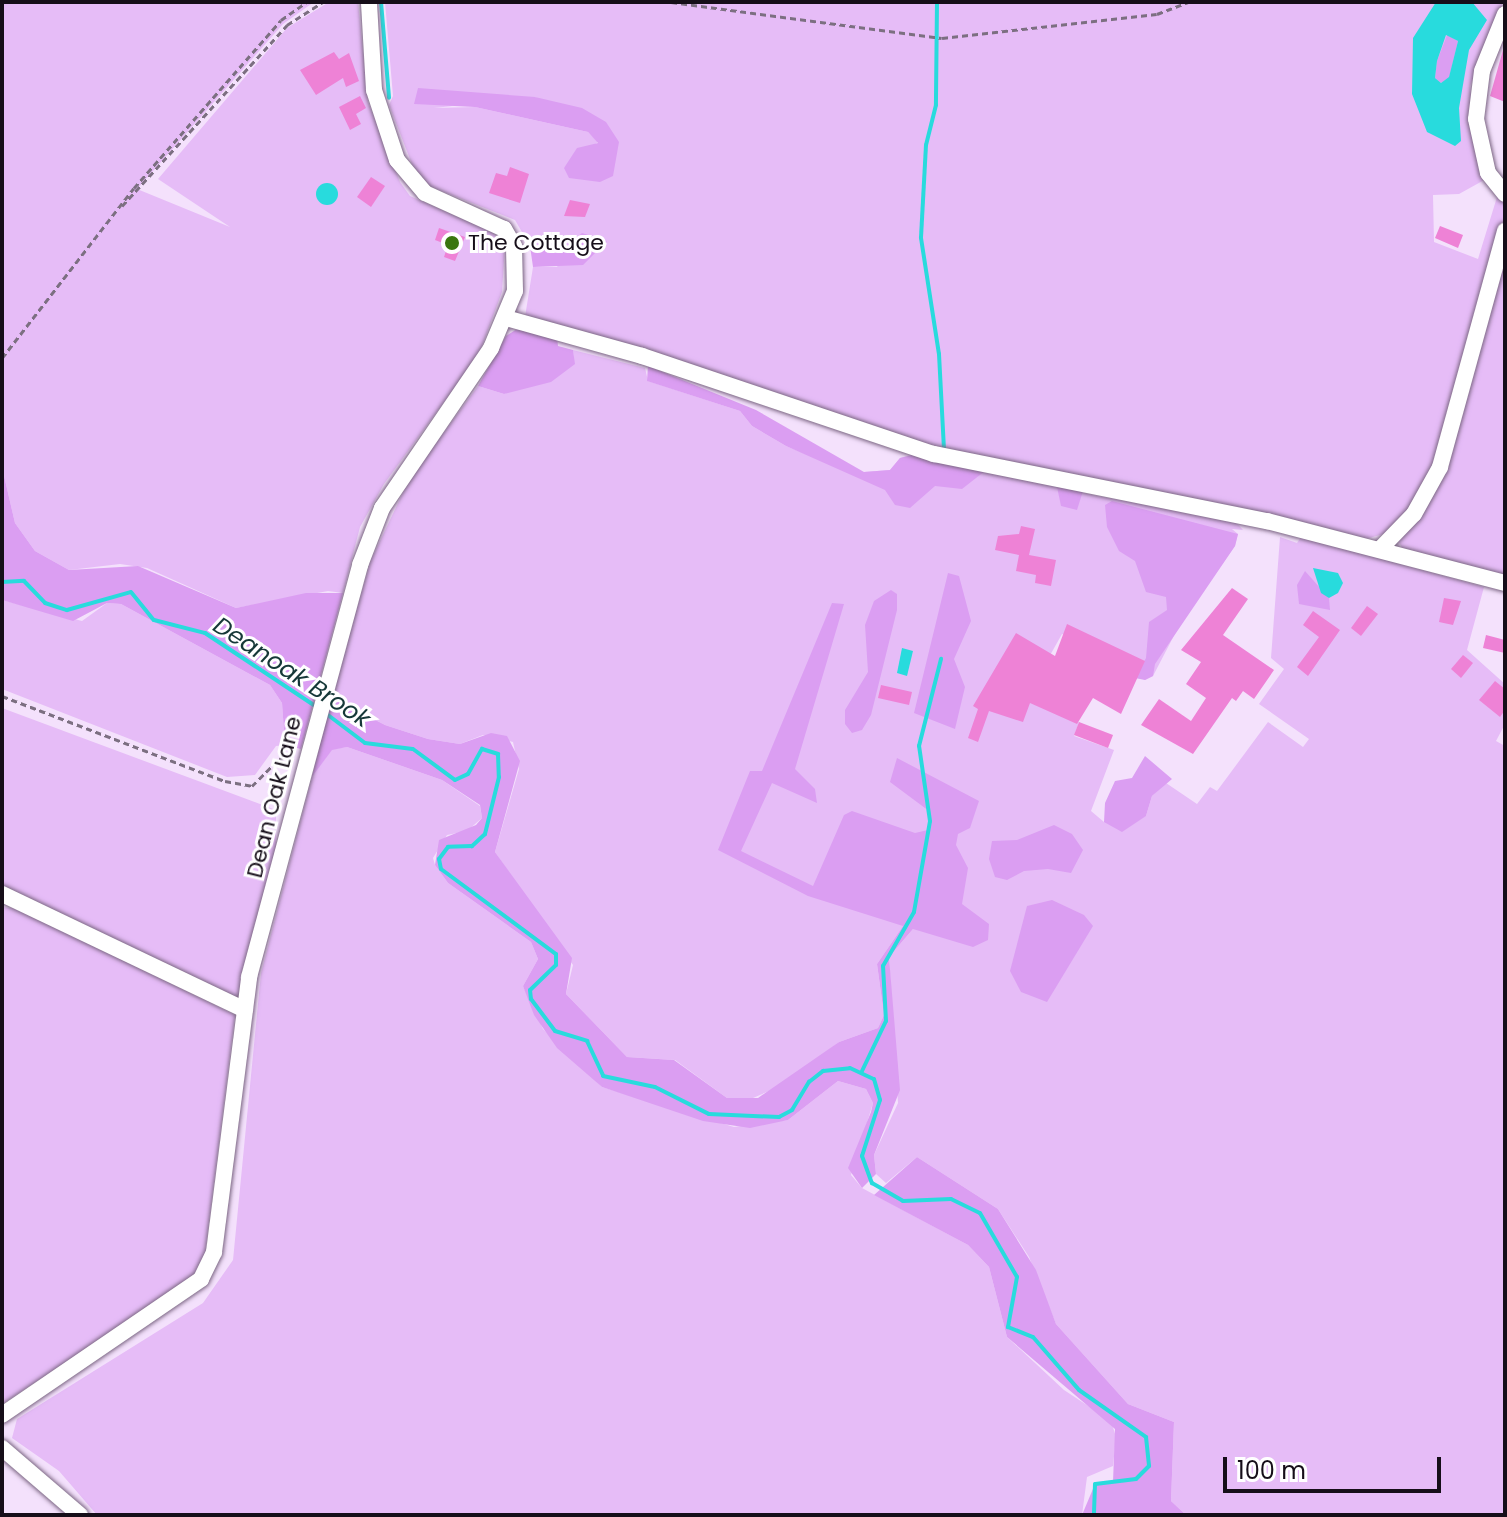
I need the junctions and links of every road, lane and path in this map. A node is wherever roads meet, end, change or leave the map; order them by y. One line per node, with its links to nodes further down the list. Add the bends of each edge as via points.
1 (307, 2): 7 (path, via 281,20)
2 (323, 2): 8 (path, via 287,25)
3 (369, 2): 12 (street, Dean Oak Lane, via 374,90 397,160 425,193 504,229 517,265)
4 (671, 2): 5 (path, via 942,38 1157,14)
5 (1189, 2)
6 (1504, 18): 9 (street, via 1482,71 1476,119 1488,173)
7 (225, 83): 8 (path); 10 (path)
8 (231, 88): 10 (path)
9 (1505, 194)
10 (121, 208): 13 (path)
11 (1505, 231): 14 (street, via 1440,467 1414,514)
12 (506, 318): 14 (street, via 655,360 934,454); 17 (street, Dean Oak Lane, via 462,393 382,508)
13 (2, 358)
14 (1381, 548): 15 (street)
15 (1505, 583)
16 (2, 696): 17 (path, via 225,781 252,786 279,759)
17 (305, 758): 19 (street, Dean Oak Lane)
18 (2, 894): 19 (street)
19 (245, 1010): 20 (street, Dean Oak Lane, via 220,1223 201,1279)
20 (2, 1415)
21 (2, 1448): 22 (street)
22 (80, 1515)

